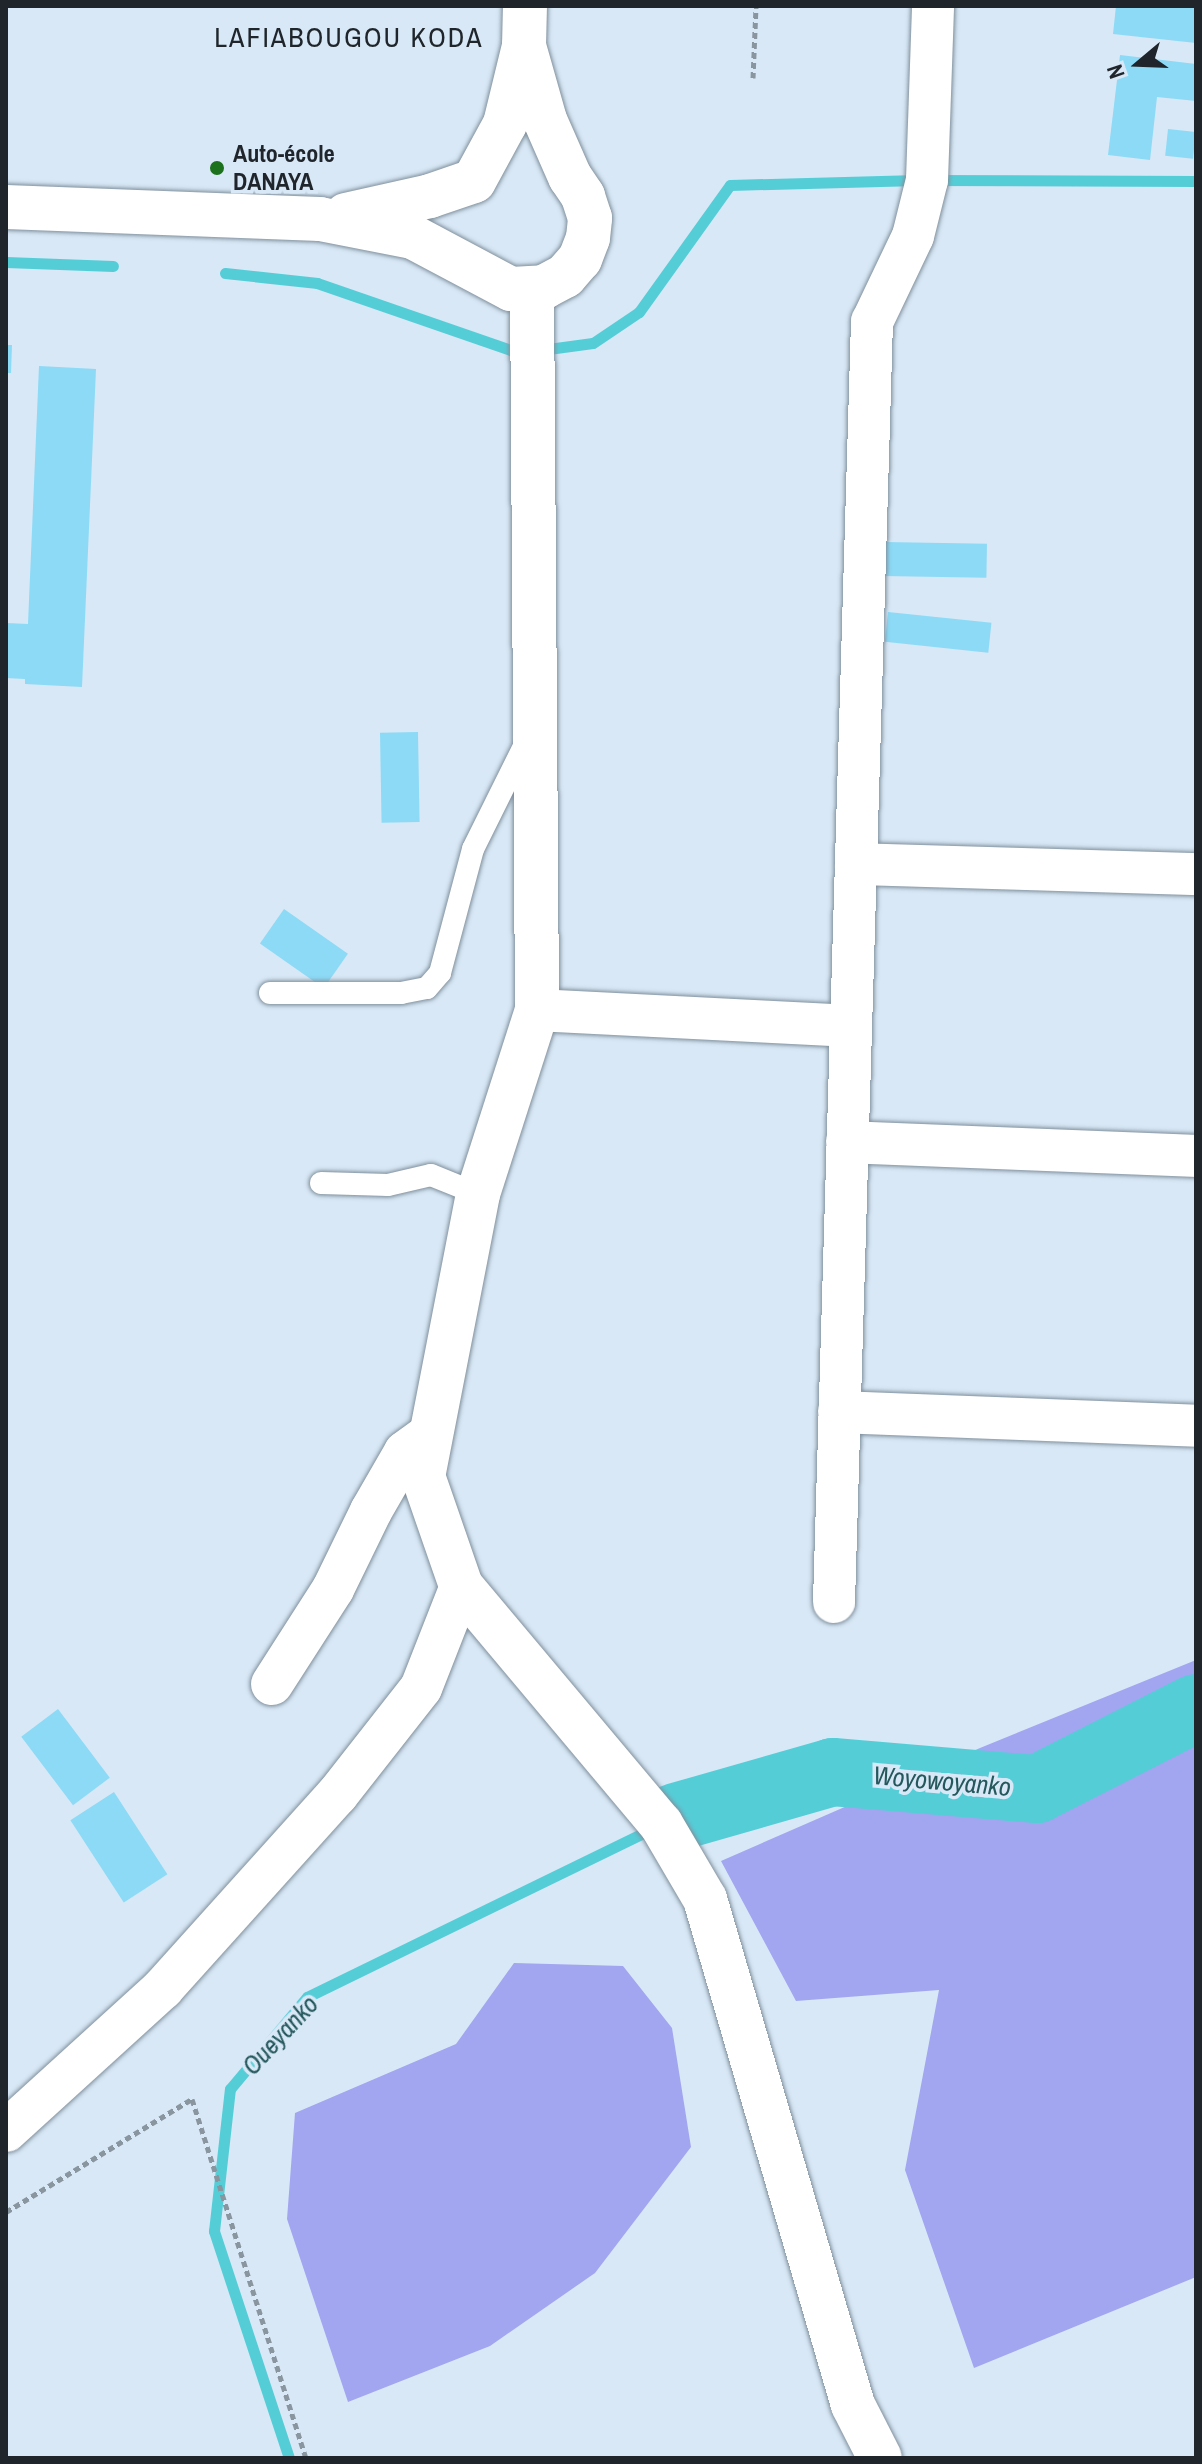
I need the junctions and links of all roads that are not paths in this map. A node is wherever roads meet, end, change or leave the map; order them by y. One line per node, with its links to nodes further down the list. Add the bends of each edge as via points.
1 (933, 6): 10 (street, via 927,180 913,236 872,322)
2 (525, 26): 3 (street, via 545,120); 4 (street, via 505,124)
3 (570, 177): 4 (street, via 537,160 515,158 491,166); 8 (street, via 590,218 588,238 580,259 565,276)
4 (474, 181): 6 (street, via 388,208); 7 (street, via 458,216 462,248)
5 (6, 207): 6 (street)
6 (320, 219): 7 (street, via 413,237)
7 (482, 276): 8 (street, via 511,289)
8 (532, 288): 9 (street)
9 (535, 723): 12 (lane, via 473,849 440,973 427,988 401,993); 13 (street)
10 (856, 864): 11 (street); 14 (street)
11 (1196, 874)
12 (270, 993)
13 (537, 1010): 14 (street); 18 (street)
14 (851, 1026): 15 (street)
15 (847, 1142): 16 (street); 19 (street)
16 (1196, 1156)
17 (321, 1183): 18 (lane, via 388,1185 431,1175)
18 (478, 1194): 21 (street)
19 (839, 1412): 20 (street); 23 (street)
20 (1196, 1426)
21 (431, 1433): 22 (street, via 423,1476); 24 (street, via 405,1452 333,1589)
22 (461, 1586): 25 (street, via 421,1688 337,1795 163,1988); 26 (street, via 661,1824 705,1899 853,2405)
23 (834, 1602)
24 (272, 1684)
25 (6, 2131)
26 (880, 2458)

